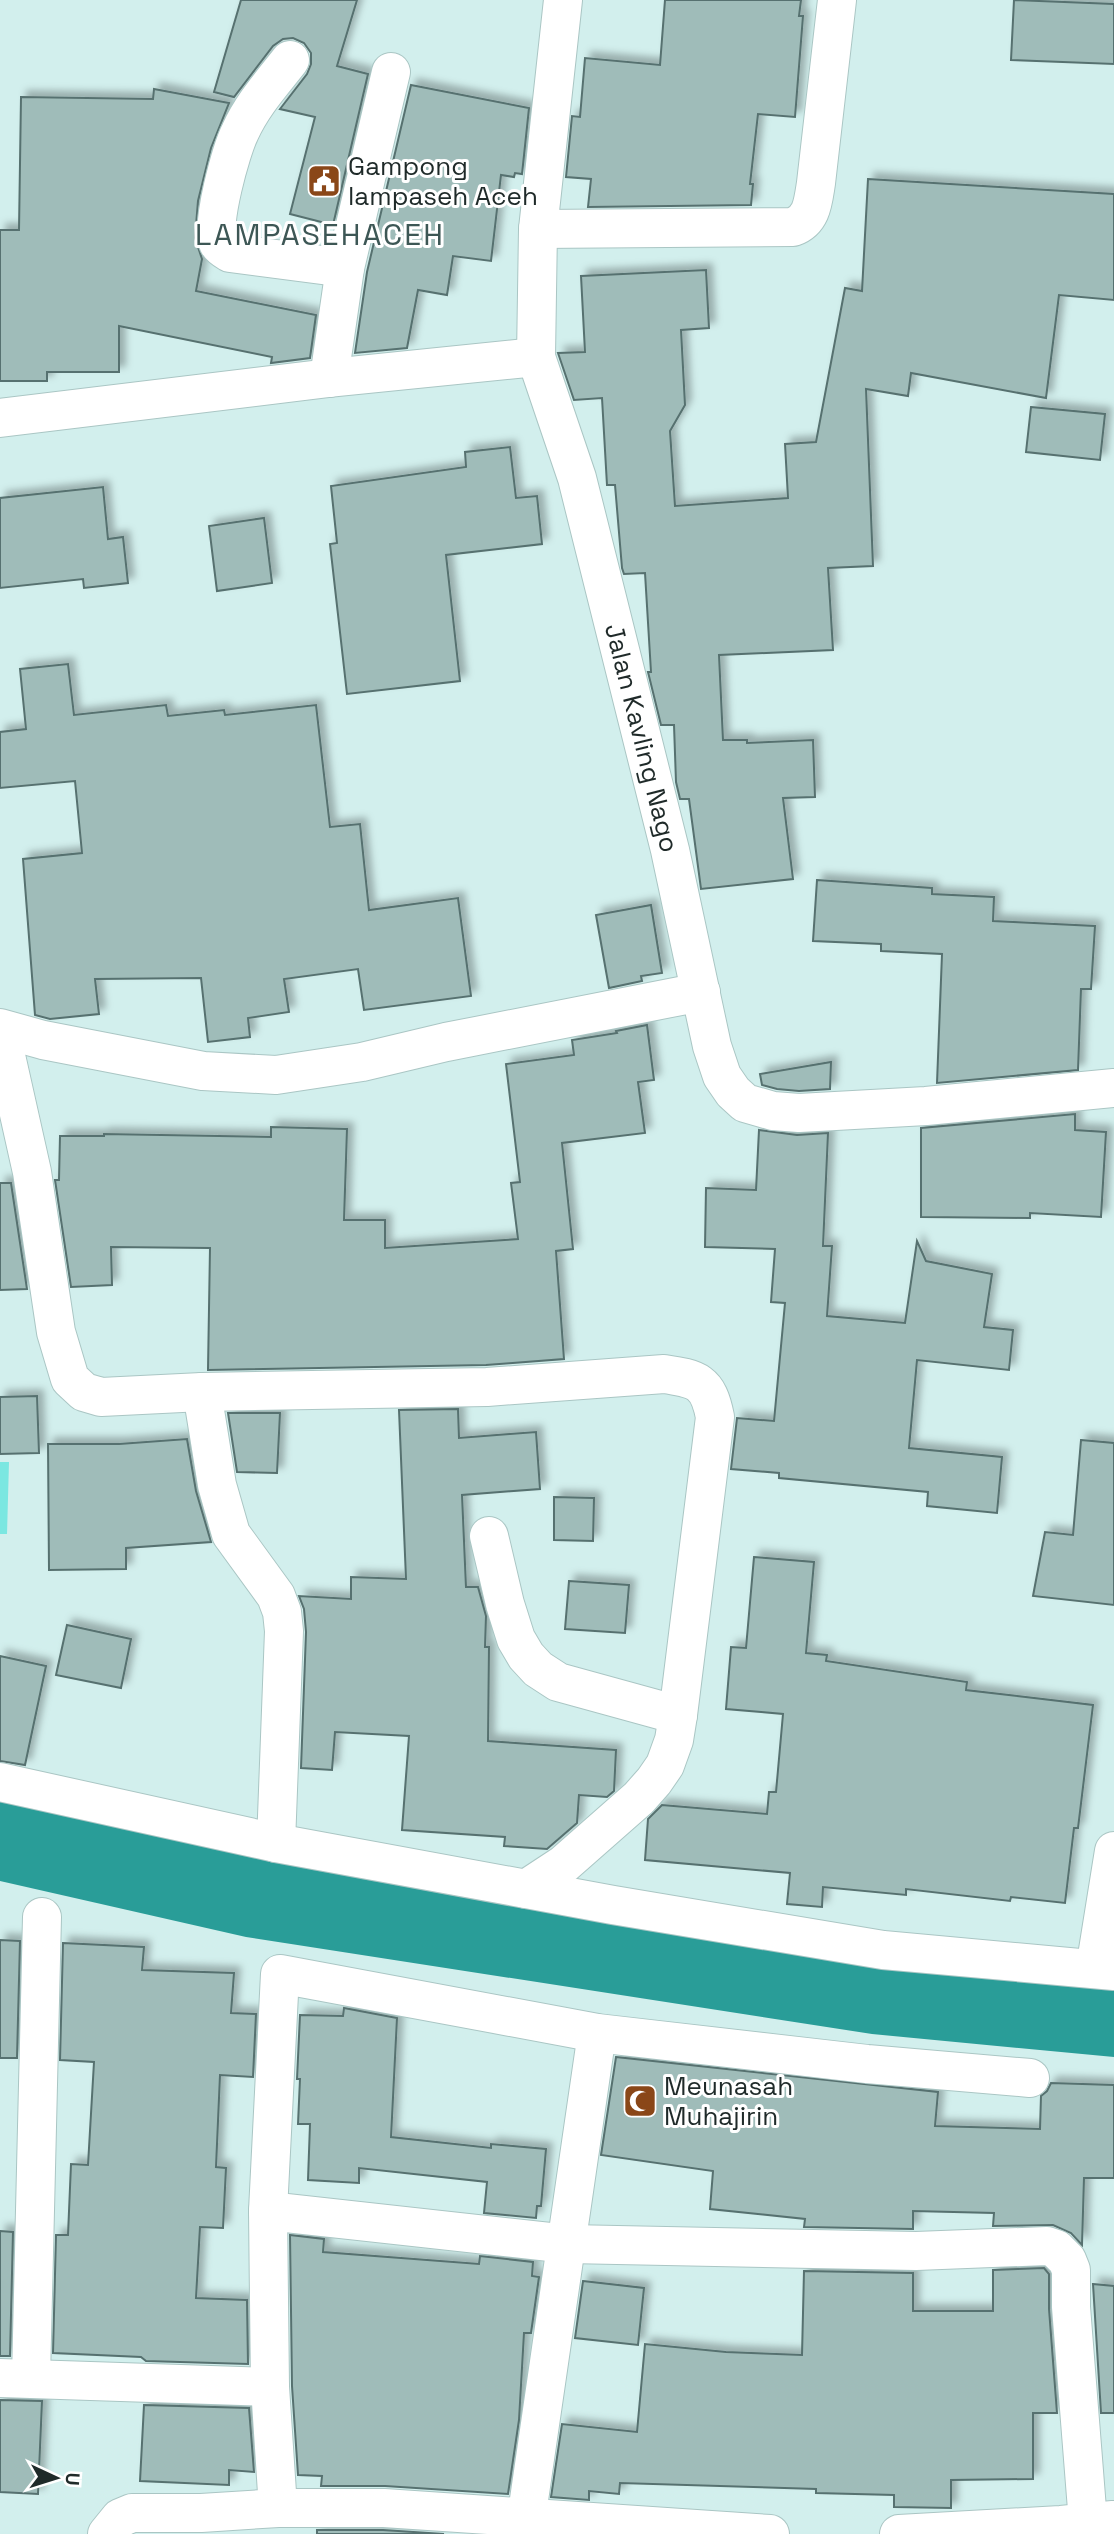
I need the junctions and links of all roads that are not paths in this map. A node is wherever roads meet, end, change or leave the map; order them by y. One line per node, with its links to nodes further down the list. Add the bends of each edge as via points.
1 (563, 0): 5 (street, Jalan Kavling Nago)
2 (837, 0): 5 (street, via 817,183 812,210 803,223 713,229)
3 (290, 60): 6 (street, via 240,132 228,164 215,230 217,241 230,253)
4 (391, 72): 6 (street)
5 (538, 229): 7 (street, Jalan Kavling Nago)
6 (345, 268): 8 (street)
7 (536, 357): 8 (street); 10 (street, Jalan Kavling Nago, via 577,478)
8 (329, 378): 9 (street)
9 (0, 418)
10 (701, 992): 11 (street, via 362,1062 276,1075 203,1071); 12 (street, Jalan Kavling Nago, via 722,1076 745,1103 773,1111 926,1106)
11 (0, 1028): 13 (street, via 32,1172 56,1332 70,1379 85,1392 101,1397)
12 (1114, 1088)
13 (202, 1392): 15 (street, via 486,1387 664,1374 693,1378 712,1402 715,1417); 17 (street, via 217,1485 231,1534 276,1595 282,1612)
14 (489, 1536): 15 (street, via 516,1639 538,1669 568,1686)
15 (678, 1715): 19 (street, via 665,1765 654,1781 564,1864)
16 (0, 1782): 17 (street)
17 (276, 1843): 19 (street)
18 (1114, 1851): 21 (street)
19 (526, 1889): 21 (street, via 883,1950)
20 (43, 1917): 26 (street)
21 (1104, 1970)
22 (597, 2033): 23 (street); 24 (street, via 280,1974); 25 (street)
23 (1030, 2078)
24 (268, 2211): 25 (street); 27 (street)
25 (568, 2244): 29 (street); 30 (street, via 1056,2249 1071,2270)
26 (16, 2378): 27 (street)
27 (270, 2387): 28 (street)
28 (278, 2508): 29 (street, via 384,2508); 31 (street, via 132,2513 120,2518)
29 (525, 2525): 32 (street)
30 (1080, 2525): 33 (street)
31 (107, 2534)
32 (769, 2534)
33 (899, 2534)

